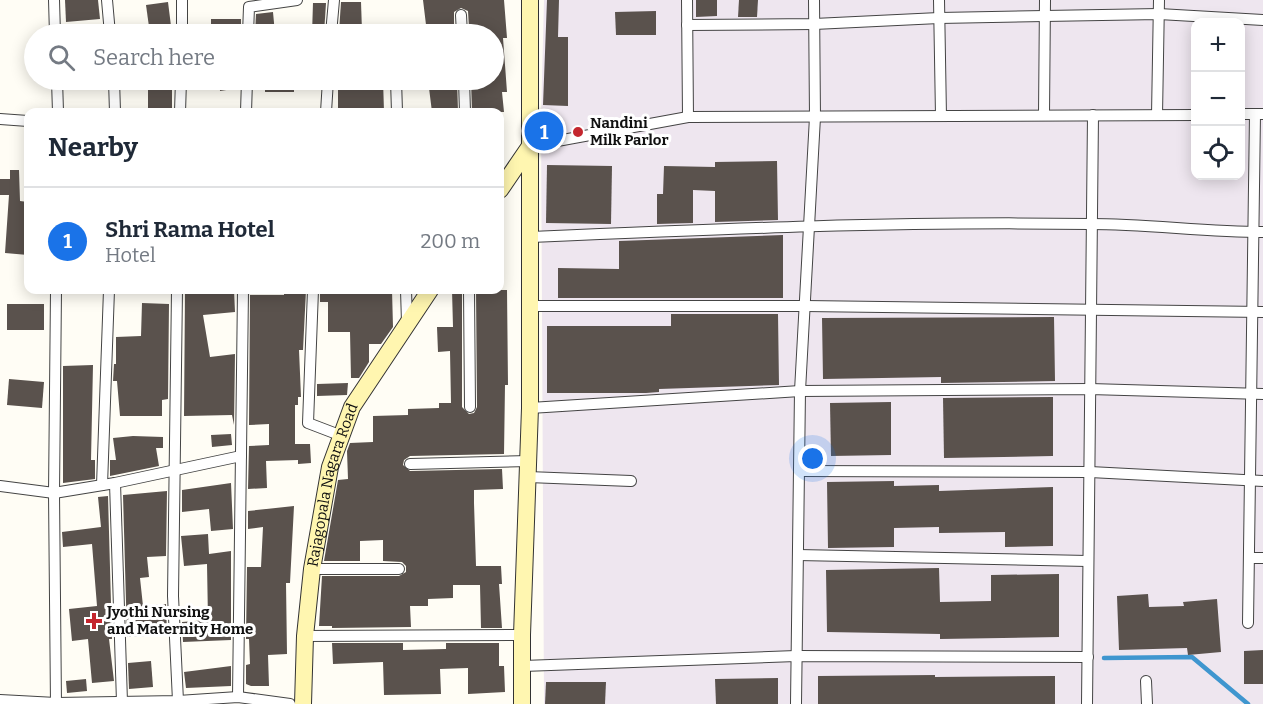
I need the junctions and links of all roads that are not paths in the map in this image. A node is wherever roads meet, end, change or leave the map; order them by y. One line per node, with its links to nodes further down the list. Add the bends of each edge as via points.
1 (54, 0): 17 (street)
2 (107, 0): 18 (street)
3 (182, 0): 19 (street)
4 (297, 0): 20 (street, via 249,7)
5 (334, 0): 21 (street)
6 (530, 0): 49 (main road)
7 (687, 0): 24 (street)
8 (814, 0): 23 (street)
9 (939, 0): 15 (street)
10 (1045, 0): 14 (street)
11 (1159, 0): 12 (street)
12 (1159, 14): 14 (street); 16 (street); 42 (street)
13 (461, 15): 22 (street)
14 (1045, 16): 15 (street); 39 (street)
15 (939, 18): 23 (street); 44 (street)
16 (1263, 21)
17 (55, 24)
18 (109, 24)
19 (182, 24)
20 (248, 24)
21 (332, 24)
22 (461, 24)
23 (814, 24): 24 (street); 46 (street)
24 (687, 25): 45 (street)
25 (57, 90): 32 (street)
26 (114, 90): 33 (street)
27 (181, 90): 34 (street)
28 (247, 90): 35 (street)
29 (327, 90): 36 (street)
30 (396, 90): 37 (street)
31 (464, 90): 38 (street)
32 (58, 108)
33 (115, 108)
34 (180, 108)
35 (246, 108)
36 (326, 108)
37 (397, 108)
38 (465, 108)
39 (1044, 114): 41 (street); 44 (street)
40 (1259, 114): 53 (street)
41 (1093, 115): 42 (street); 51 (street)
42 (1157, 115): 43 (street)
43 (1191, 115)
44 (941, 116): 46 (street)
45 (688, 117): 46 (street); 49 (street)
46 (815, 117): 52 (street)
47 (0, 119): 48 (street)
48 (24, 121)
49 (530, 146): 50 (main road); 54 (main road)
50 (504, 184)
51 (1092, 224): 52 (street); 53 (street); 65 (street)
52 (809, 225): 54 (street); 64 (street)
53 (1259, 232): 66 (street)
54 (531, 237): 63 (main road)
55 (57, 294): 87 (street)
56 (109, 294): 85 (street)
57 (177, 294): 78 (street)
58 (243, 294): 75 (street)
59 (313, 294): 74 (street, via 308,423)
60 (406, 294): 67 (street)
61 (427, 294): 67 (main road, Rajagopala Nagara Road)
62 (469, 294): 72 (street)
63 (531, 306): 64 (street); 73 (main road)
64 (805, 306): 65 (street); 69 (street)
65 (1091, 309): 66 (street); 68 (street)
66 (1258, 312): 71 (street)
67 (407, 322): 74 (main road, Rajagopala Nagara Road, via 352,407)
68 (1090, 389): 69 (street); 71 (street); 80 (street)
69 (800, 391): 73 (street); 79 (street)
70 (1263, 394): 71 (street)
71 (1251, 395): 81 (street)
72 (470, 407)
73 (530, 408): 77 (main road)
74 (342, 436): 92 (main road, Rajagopala Nagara Road, via 330,467)
75 (241, 456): 78 (street); 101 (street)
76 (410, 464): 77 (street)
77 (528, 469): 82 (street); 95 (main road)
78 (176, 470): 84 (street); 103 (street, via 174,596)
79 (799, 471): 80 (street); 88 (street)
80 (1089, 472): 81 (street); 91 (street)
81 (1250, 480): 83 (street); 89 (street)
82 (632, 481)
83 (1263, 481)
84 (115, 483): 85 (street); 104 (street)
85 (102, 485): 87 (street)
86 (0, 486): 87 (street)
87 (54, 493): 105 (street)
88 (798, 555): 91 (street); 97 (street)
89 (1249, 558): 90 (street); 94 (street)
90 (1263, 558)
91 (1088, 561): 98 (street)
92 (312, 569): 93 (street); 96 (main road, Rajagopala Nagara Road)
93 (399, 569)
94 (1248, 623)
95 (522, 635): 96 (street); 99 (main road)
96 (305, 636): 107 (main road, Rajagopala Nagara Road)
97 (796, 656): 98 (street); 99 (street); 109 (street)
98 (1088, 657): 110 (street)
99 (523, 666): 108 (main road)
100 (1146, 681): 111 (street)
101 (238, 697): 103 (street); 106 (street)
102 (0, 700): 105 (street)
103 (178, 701): 104 (street)
104 (122, 702): 105 (street)
105 (56, 703)
106 (290, 704)
107 (303, 704)
108 (522, 704)
109 (796, 704)
110 (1088, 704)
111 (1147, 704)

